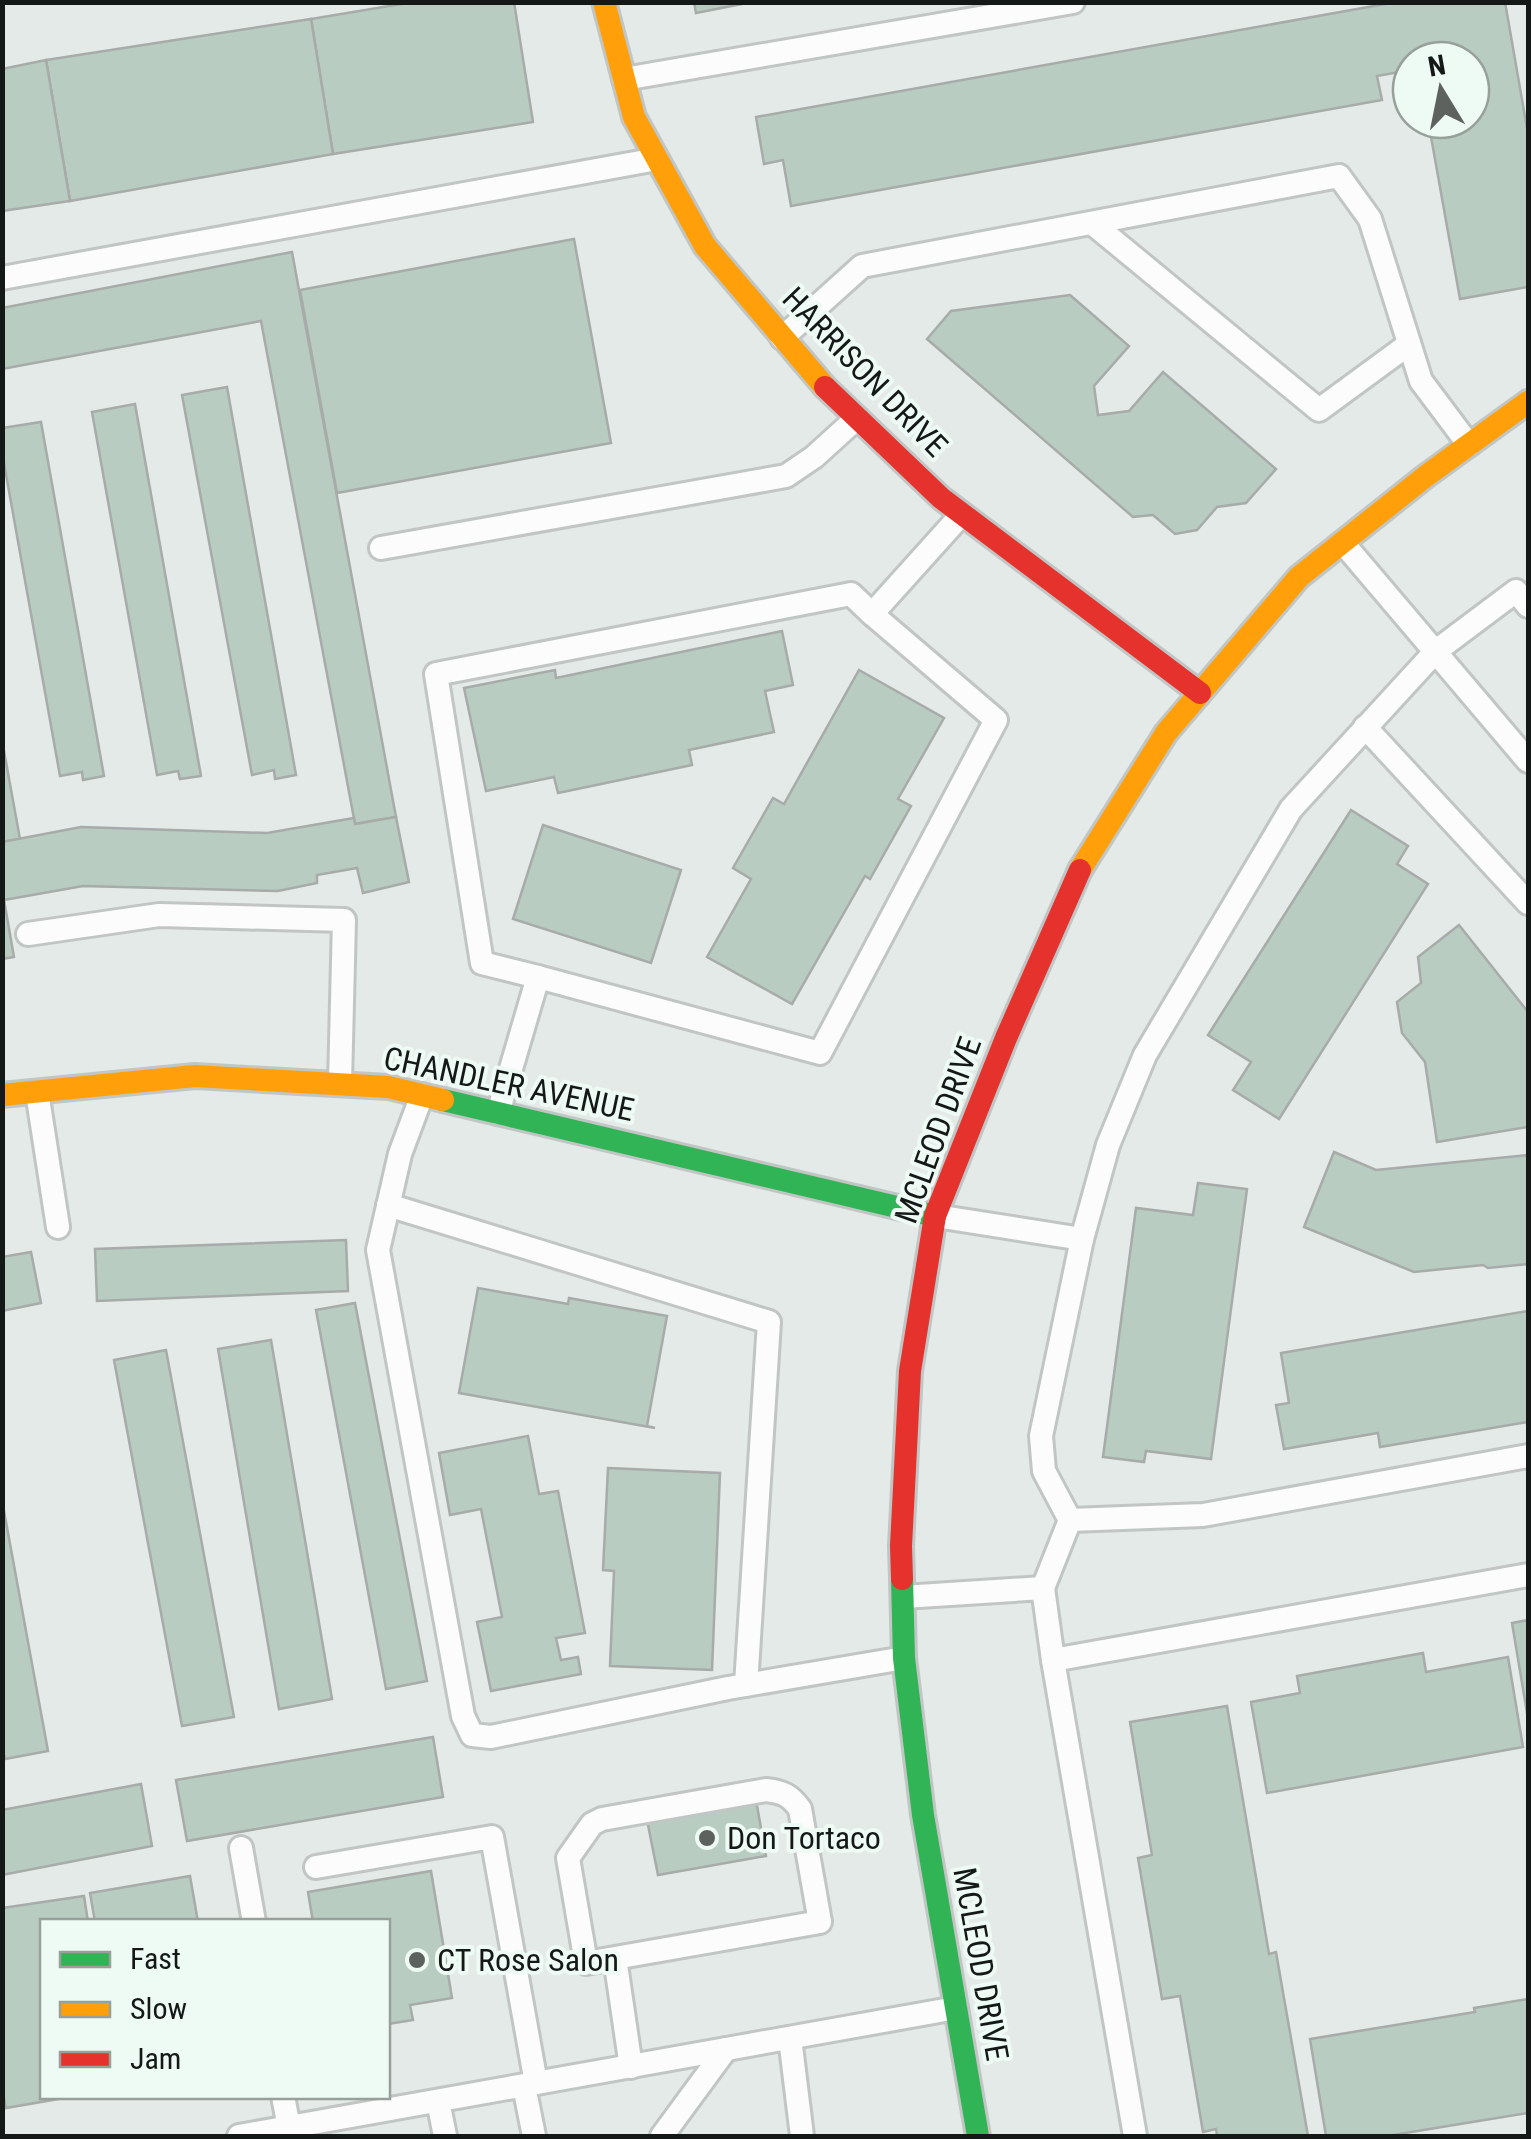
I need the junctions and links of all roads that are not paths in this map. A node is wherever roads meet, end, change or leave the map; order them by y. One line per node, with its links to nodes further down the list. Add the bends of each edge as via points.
1 (604, 2): 3 (street, HARRISON DRIVE)
2 (1073, 2): 3 (lane)
3 (624, 79): 4 (street, HARRISON DRIVE)
4 (656, 158): 6 (lane); 7 (street, HARRISON DRIVE, via 706,246)
5 (1092, 223): 7 (lane, via 862,266); 8 (lane, via 1320,410); 8 (lane, via 1339,176 1370,219)
6 (2, 278)
7 (782, 338): 10 (street, HARRISON DRIVE)
8 (1409, 344): 11 (lane, via 1421,382)
9 (1528, 402): 11 (street, MCLEOD DRIVE)
10 (858, 418): 12 (street, HARRISON DRIVE); 14 (lane, via 786,476)
11 (1469, 445): 13 (street, MCLEOD DRIVE)
12 (962, 514): 16 (lane); 18 (street, HARRISON DRIVE)
13 (1343, 542): 17 (lane); 18 (street, MCLEOD DRIVE, via 1298,577)
14 (380, 548)
15 (1524, 593): 17 (lane)
16 (872, 614): 23 (lane, via 851,594 436,674 482,963); 23 (lane, via 996,720 820,1053)
17 (1436, 651): 19 (lane); 20 (lane)
18 (1200, 693): 30 (street, MCLEOD DRIVE, via 1166,733 1074,880)
19 (1365, 727): 21 (lane); 32 (lane, via 1291,809 1144,1056 1108,1146)
20 (1528, 761)
21 (1528, 904)
22 (28, 934): 24 (lane, via 159,915 344,920)
23 (538, 977): 28 (lane)
24 (340, 1084): 25 (street, CHANDLER AVENUE, via 194,1076); 27 (street, CHANDLER AVENUE)
25 (37, 1091): 26 (street, CHANDLER AVENUE); 31 (lane)
26 (2, 1095)
27 (422, 1095): 28 (street, CHANDLER AVENUE); 29 (lane)
28 (498, 1113): 30 (street, CHANDLER AVENUE)
29 (388, 1204): 40 (lane, via 769,1322); 40 (lane, via 378,1250 463,1716 472,1735 491,1737)
30 (935, 1216): 32 (lane); 37 (street, MCLEOD DRIVE, via 910,1372)
31 (58, 1227)
32 (1082, 1238): 34 (lane, via 1041,1436 1044,1471)
33 (1528, 1456): 34 (lane, via 1202,1516)
34 (1070, 1520): 36 (lane)
35 (1528, 1575): 39 (lane)
36 (1043, 1588): 37 (lane); 39 (lane)
37 (902, 1598): 38 (street, MCLEOD DRIVE)
38 (904, 1658): 40 (lane); 45 (street, MCLEOD DRIVE)
39 (1053, 1660): 60 (lane)
40 (746, 1684)
41 (241, 1848): 43 (lane)
42 (316, 1867): 49 (lane, via 492,1837)
43 (253, 1919)
44 (615, 1958): 44 (lane, via 820,1922 800,1809 792,1798 766,1790 592,1824 568,1858 586,1963); 48 (lane)
45 (956, 2008): 46 (lane); 59 (street, MCLEOD DRIVE)
46 (790, 2038): 47 (lane); 58 (lane)
47 (726, 2050): 48 (lane); 57 (lane)
48 (631, 2067): 49 (lane)
49 (530, 2084): 51 (lane); 56 (lane)
50 (283, 2099): 52 (lane)
51 (438, 2102): 53 (lane); 55 (lane)
52 (288, 2128): 53 (lane); 54 (lane)
53 (326, 2129)
54 (239, 2136)
55 (445, 2136)
56 (534, 2136)
57 (662, 2136)
58 (802, 2136)
59 (978, 2136)
60 (1135, 2136)

